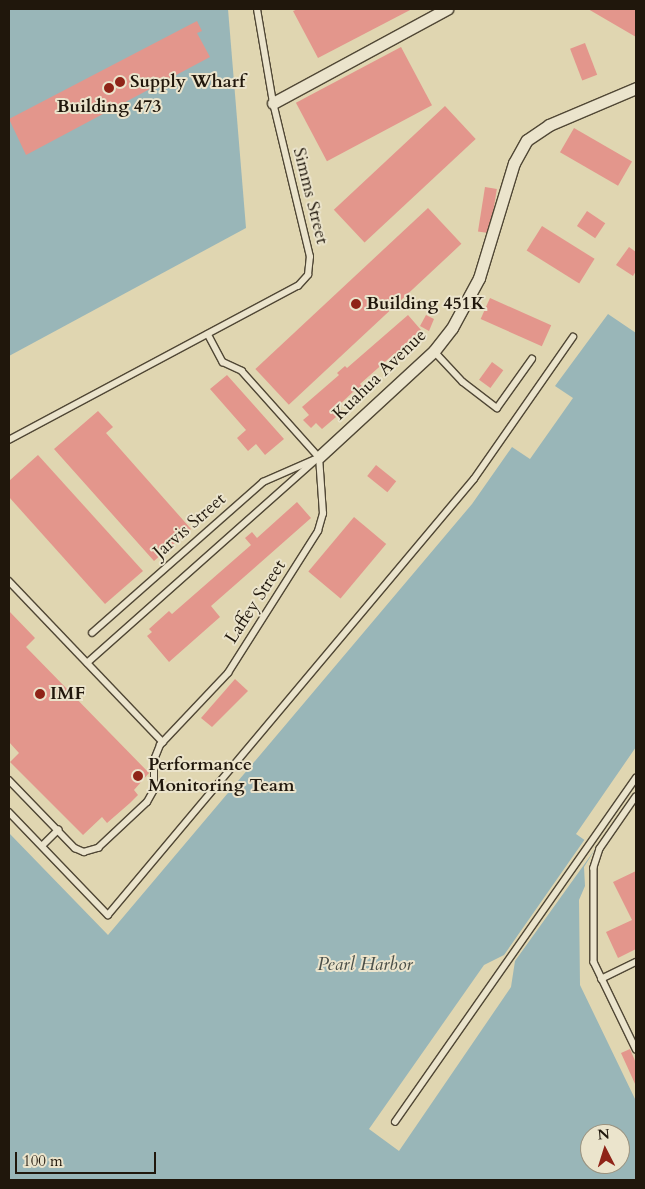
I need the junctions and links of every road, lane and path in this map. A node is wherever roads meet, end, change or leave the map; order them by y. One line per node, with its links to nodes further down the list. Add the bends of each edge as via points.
1 (257, 9): 4 (lane, Simms Street)
2 (447, 9): 4 (street)
3 (636, 88): 7 (street, Kuahua Avenue, via 541,129 522,147 478,278 462,312)
4 (273, 103): 5 (lane, Simms Street, via 310,257 309,272 298,286)
5 (208, 334): 9 (lane, Simms Street); 10 (lane, via 223,362 242,371)
6 (573, 337): 20 (lane, via 474,480 108,915)
7 (434, 351): 8 (lane, via 463,382 497,408); 10 (street, Kuahua Avenue)
8 (532, 359)
9 (9, 440)
10 (319, 457): 12 (lane, Jarvis Street, via 263,482); 13 (lane, Kuahua Avenue); 14 (lane, Laffey Street, via 322,514 318,530 228,673)
11 (9, 581): 13 (lane)
12 (92, 633)
13 (87, 663): 14 (lane)
14 (164, 742): 19 (lane, Laffey Street, via 154,760 155,785 150,798 98,848 89,852 79,851)
15 (636, 778): 24 (lane)
16 (9, 780): 19 (lane, Laffey Street)
17 (636, 797): 22 (lane, via 594,863 594,962)
18 (9, 812): 20 (lane)
19 (58, 830): 20 (lane)
20 (42, 846)
21 (636, 962): 22 (lane)
22 (601, 979): 23 (lane)
23 (636, 1049)
24 (395, 1122)

